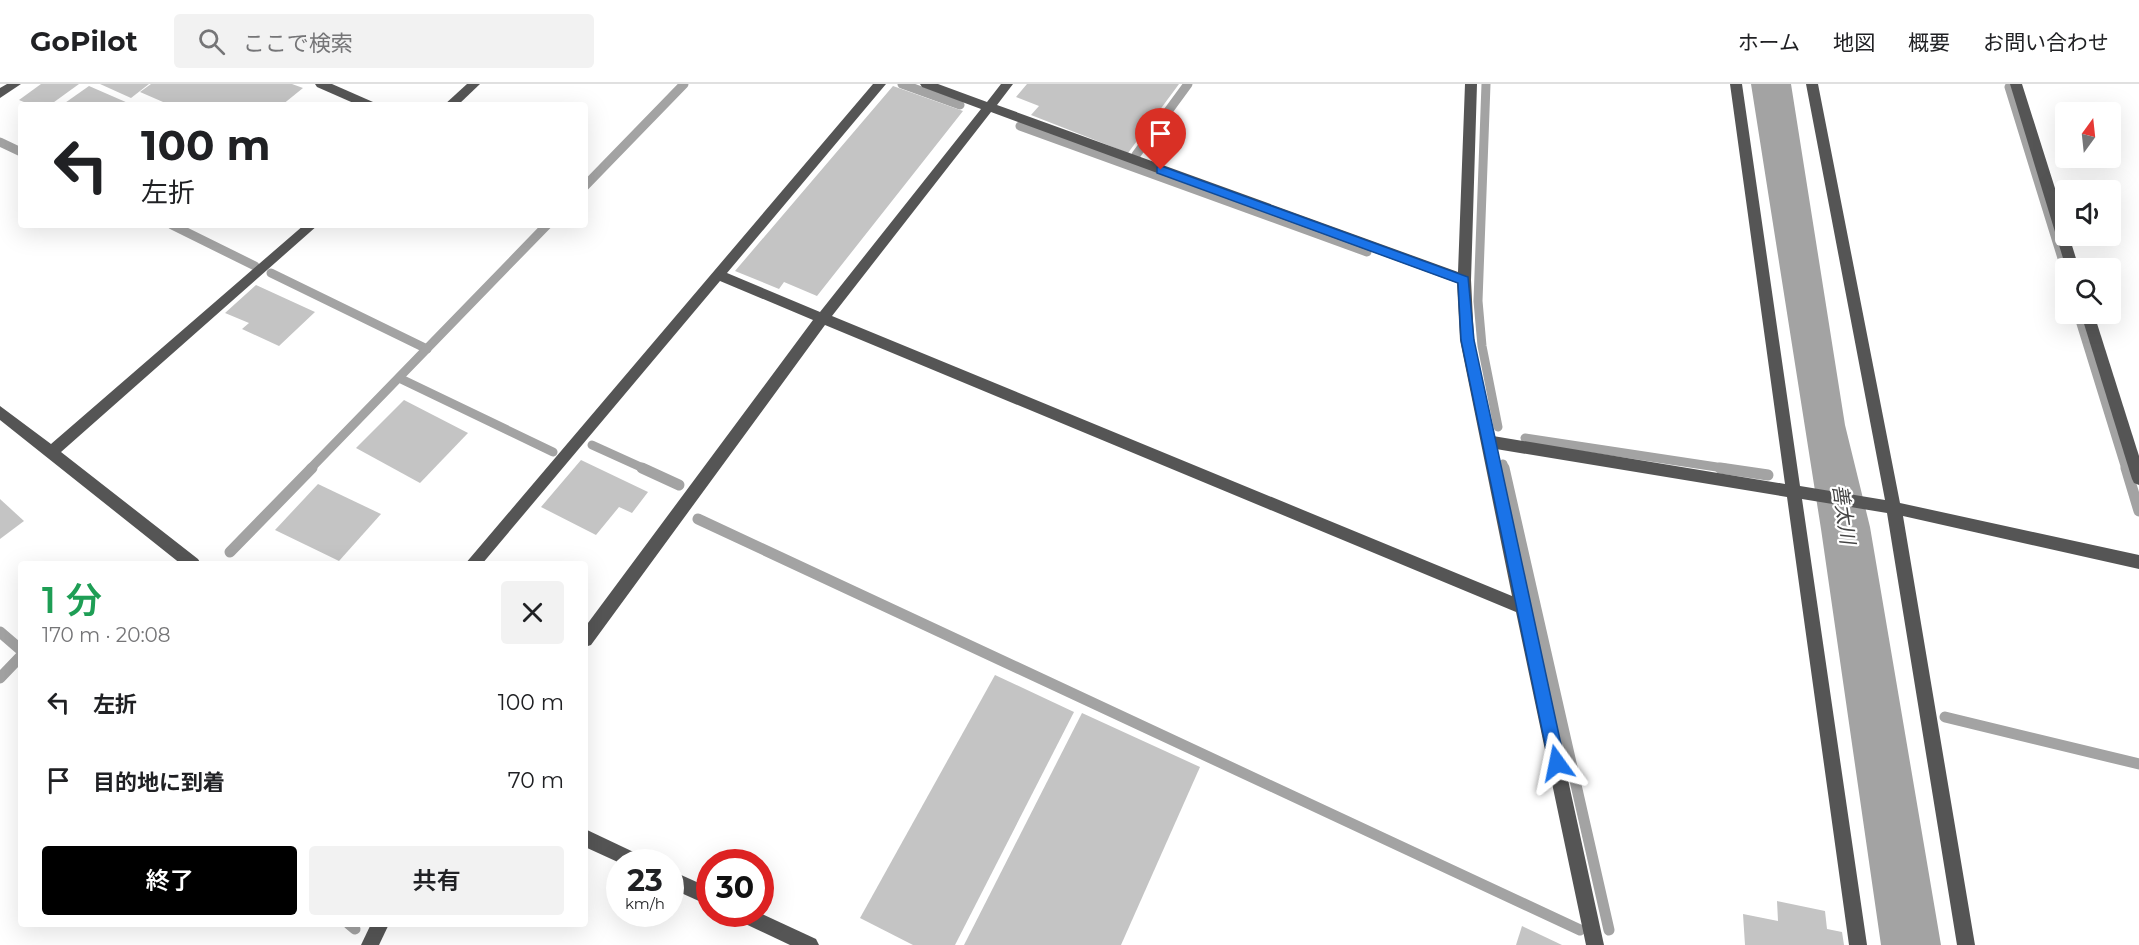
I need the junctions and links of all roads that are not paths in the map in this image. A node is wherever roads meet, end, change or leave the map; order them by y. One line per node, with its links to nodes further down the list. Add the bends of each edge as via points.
1 (15, 84): 11 (street)
2 (321, 84): 12 (street)
3 (474, 84): 13 (street)
4 (880, 84): 17 (street)
5 (926, 84): 14 (street)
6 (1007, 84): 14 (street)
7 (1471, 84): 18 (street)
8 (1736, 84): 25 (street)
9 (1812, 84): 26 (street)
10 (2016, 84): 16 (street)
11 (0, 94)
12 (362, 102)
13 (453, 102)
14 (987, 108): 18 (street); 19 (street)
15 (309, 228): 23 (street)
16 (2070, 258)
17 (718, 275): 19 (street); 28 (street)
18 (1464, 280): 22 (street, via 1467,340)
19 (822, 319): 30 (street); 31 (street)
20 (2090, 324): 24 (street)
21 (0, 412): 23 (street)
22 (1487, 441): 25 (street); 30 (street)
23 (51, 452): 27 (street)
24 (2139, 479)
25 (1799, 492): 26 (street); 39 (street)
26 (1894, 508): 29 (street); 40 (street)
27 (189, 561)
28 (476, 561)
29 (2139, 562)
30 (1523, 608): 38 (street)
31 (588, 636)
32 (588, 839): 33 (street)
33 (608, 849)
34 (379, 927): 36 (street)
35 (771, 927): 37 (street)
36 (370, 945)
37 (810, 945)
38 (1595, 945)
39 (1858, 945)
40 (1966, 945)

